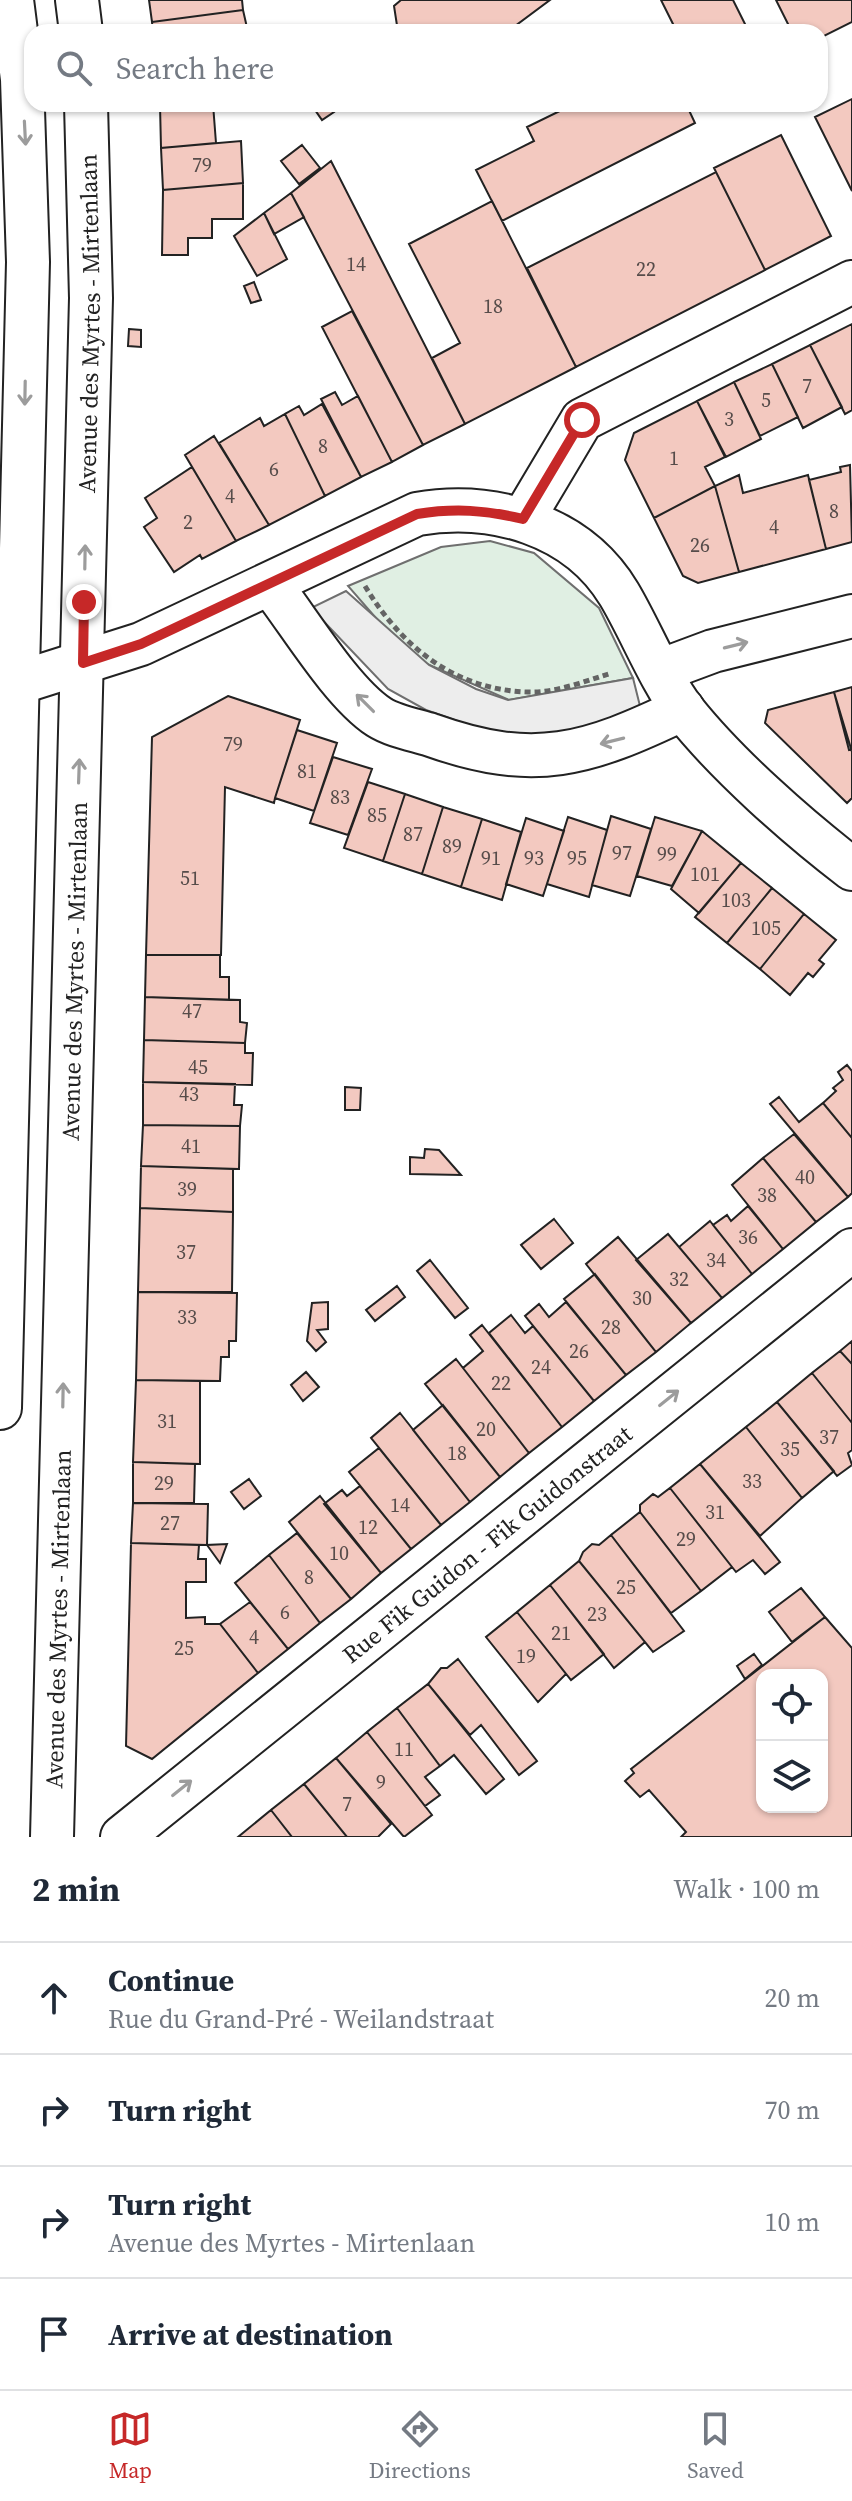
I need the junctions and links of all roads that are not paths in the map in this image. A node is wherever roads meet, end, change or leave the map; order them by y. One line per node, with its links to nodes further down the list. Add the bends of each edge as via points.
1 (12, 0): 11 (street, one-way to 11, via 22,79 28,262)
2 (77, 0): 3 (street)
3 (80, 24)
4 (86, 112): 9 (street, Avenue des Myrtes - Mirtenlaan, one-way to 4, via 91,298)
5 (852, 282): 6 (street, via 582,420)
6 (523, 519): 7 (street, via 450,508 417,514); 10 (street, via 554,532 581,552 617,590)
7 (270, 584): 9 (street, via 141,644); 12 (street, one-way to 7, via 626,738 553,757 493,753 452,743 379,717 341,679)
8 (852, 616): 10 (street, one-way to 8, via 713,651)
9 (83, 663): 11 (street); 17 (street, Avenue des Myrtes - Mirtenlaan, one-way to 9)
10 (662, 670): 12 (street)
11 (9, 684): 14 (street)
12 (683, 709): 13 (street, via 809,835)
13 (852, 869)
14 (5, 986): 16 (street)
15 (852, 1250): 18 (street, Rue Fik Guidon - Fik Guidonstraat, one-way to 15)
16 (0, 1408)
17 (52, 1837)
18 (122, 1837)

